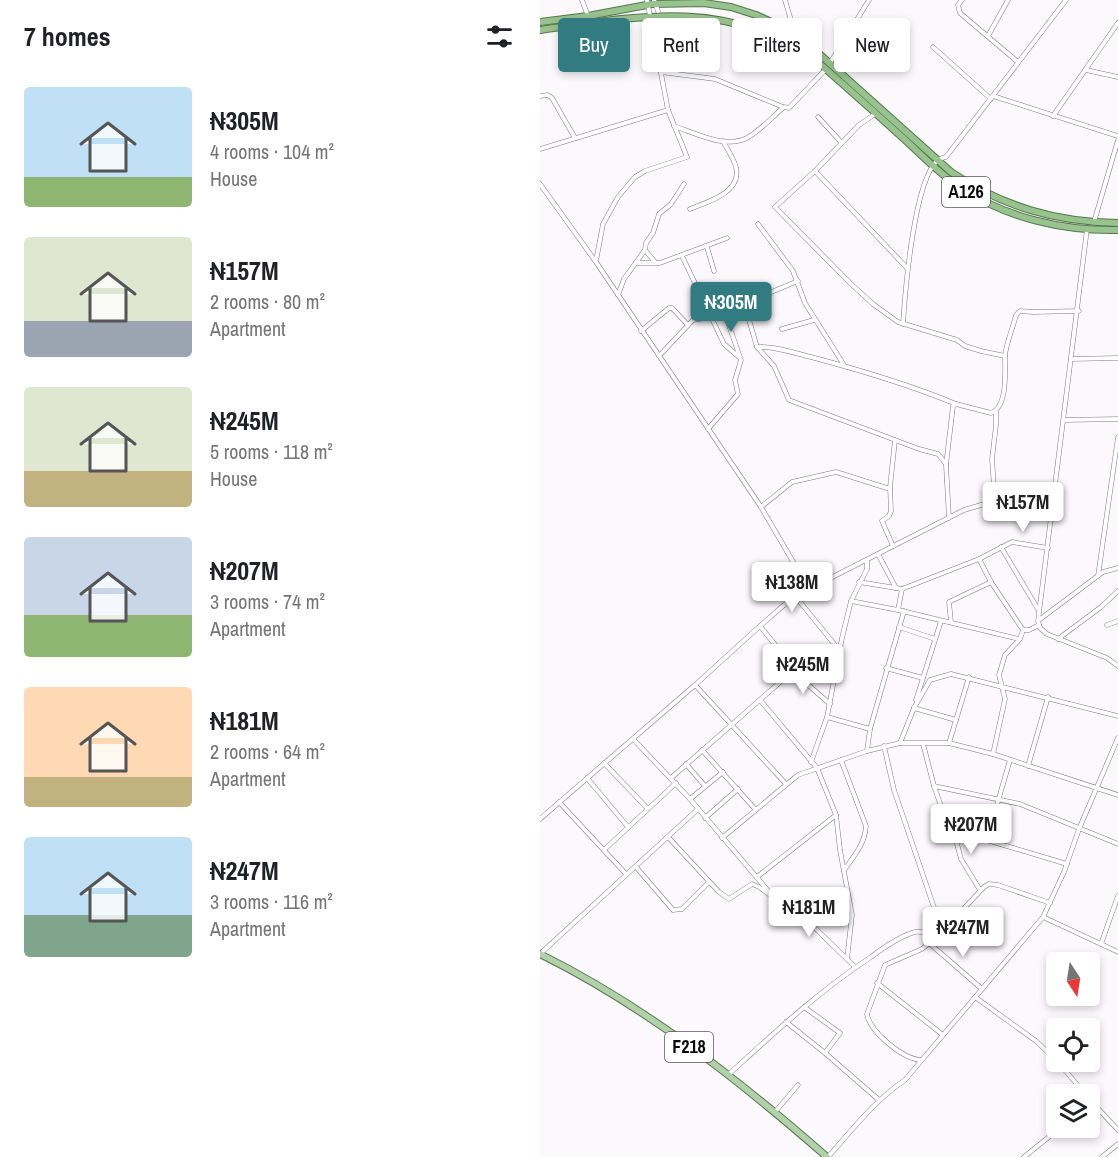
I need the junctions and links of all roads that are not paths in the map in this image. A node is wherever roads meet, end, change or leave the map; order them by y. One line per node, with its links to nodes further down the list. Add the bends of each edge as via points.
1 (582, 0): 9 (street)
2 (785, 0): 11 (street)
3 (869, 0): 19 (street)
4 (962, 0): 15 (street, via 958,5 960,13)
5 (1008, 0): 15 (street)
6 (1066, 0): 18 (street)
7 (656, 5): 8 (highway, A126); 10 (highway, A126, via 689,2 731,7); 19 (highway, A126, via 748,20 786,38)
8 (647, 6): 9 (highway, A126); 14 (highway, A126)
9 (588, 16): 12 (highway, A126)
10 (762, 18)
11 (790, 18)
12 (540, 22)
13 (1118, 23): 20 (street)
14 (540, 30)
15 (988, 36): 18 (street)
16 (933, 47): 25 (street)
17 (822, 60): 19 (highway, A126)
18 (1018, 62): 25 (street)
19 (828, 66): 23 (highway, A126); 26 (street, via 789,108)
20 (1086, 70): 22 (street); 29 (street)
21 (661, 72): 26 (street, via 715,79); 27 (street)
22 (1118, 77)
23 (846, 83): 28 (highway, A126); 38 (highway, A126)
24 (540, 96): 32 (street, via 552,98)
25 (992, 97): 29 (street); 37 (street)
26 (783, 107): 34 (street, via 748,138)
27 (668, 110): 31 (street); 32 (street)
28 (876, 114): 35 (street); 39 (highway, A126)
29 (1053, 116): 33 (street)
30 (818, 117): 35 (street)
31 (673, 126): 34 (street); 54 (street, via 687,157 635,177 603,224)
32 (574, 138): 36 (street)
33 (1118, 138): 45 (street)
34 (723, 141): 44 (street, via 736,167 733,183 724,194)
35 (842, 142): 41 (street)
36 (540, 149)
37 (946, 157): 38 (street); 40 (street)
38 (938, 160): 39 (street); 40 (highway, A126)
39 (933, 166): 40 (highway, A126); 57 (street, via 923,186)
40 (943, 170): 45 (highway, A126, via 1011,203 1060,219); 48 (highway, A126, via 967,192 1001,208 1048,224)
41 (815, 171): 57 (street); 66 (street, via 776,207 851,284)
42 (540, 184): 54 (street)
43 (684, 184): 52 (street, via 657,218)
44 (690, 209)
45 (1094, 222): 46 (highway, A126)
46 (1118, 223)
47 (758, 224): 59 (street)
48 (1087, 230): 49 (highway, A126); 62 (street)
49 (1118, 230)
50 (727, 238): 51 (street)
51 (706, 247): 53 (street); 58 (street)
52 (645, 250): 55 (street); 56 (street)
53 (682, 256): 56 (street); 64 (street)
54 (596, 262): 60 (street)
55 (636, 263): 56 (street); 60 (street)
56 (655, 263)
57 (907, 269): 66 (street)
58 (714, 271)
59 (798, 281): 61 (street); 65 (street)
60 (618, 296): 69 (street)
61 (744, 303): 63 (street); 71 (street)
62 (1078, 310): 74 (street, via 1020,311); 77 (street)
63 (724, 311): 64 (street); 75 (street)
64 (711, 317): 67 (street, via 695,319); 75 (street, via 724,344)
65 (814, 320): 68 (street); 78 (street)
66 (903, 324): 74 (street)
67 (688, 325): 69 (street, via 669,308); 73 (street)
68 (782, 329)
69 (641, 331): 73 (street)
70 (764, 346): 71 (street); 72 (street); 78 (street)
71 (757, 347): 72 (street)
72 (763, 353): 85 (street, via 774,366 789,400)
73 (659, 356): 83 (street)
74 (1005, 356): 80 (street, via 1001,404)
75 (740, 357): 83 (street, via 735,380 738,394)
76 (1118, 358): 77 (street)
77 (1071, 359): 82 (street)
78 (844, 366): 79 (street, via 916,387)
79 (956, 404): 80 (street, via 986,413); 87 (street)
80 (996, 411): 90 (street, via 992,459)
81 (1118, 419): 82 (street)
82 (1064, 420): 89 (street)
83 (708, 429): 91 (street)
84 (1118, 437): 86 (street)
85 (896, 440): 87 (street, via 938,454); 88 (street)
86 (1116, 459): 100 (street)
87 (946, 465): 92 (street)
88 (890, 489): 91 (street, via 837,472 792,482); 93 (street, via 891,511 882,521)
89 (1053, 491): 90 (street); 95 (street)
90 (995, 501): 92 (street)
91 (761, 507): 104 (street)
92 (949, 518): 93 (street)
93 (893, 546): 96 (street)
94 (1001, 547): 95 (street, via 1012,542); 97 (street); 111 (street)
95 (1048, 548): 111 (street)
96 (878, 554): 98 (street); 103 (street)
97 (979, 559): 102 (street); 105 (street)
98 (867, 560): 101 (street, via 867,569); 104 (street)
99 (1118, 568): 100 (street)
100 (1098, 576): 115 (street)
101 (859, 582): 103 (street); 108 (street)
102 (991, 582): 114 (street, via 949,602); 119 (street)
103 (896, 588): 105 (street)
104 (809, 589): 107 (street)
105 (902, 589): 109 (street)
106 (1118, 591): 122 (street)
107 (796, 597): 117 (street); 123 (street)
108 (851, 601): 109 (street); 123 (street)
109 (898, 610): 110 (street)
110 (904, 611): 112 (street); 118 (street)
111 (1039, 612): 115 (street)
112 (941, 621): 114 (street); 120 (street)
113 (1118, 621): 116 (street)
114 (951, 622): 121 (street)
115 (1039, 623): 119 (street); 122 (street, via 1047,634)
116 (1107, 625)
117 (760, 626): 126 (street); 129 (street)
118 (899, 627): 120 (street); 125 (street)
119 (1023, 630): 121 (street)
120 (935, 639): 128 (street)
121 (1020, 639): 130 (street, via 1005,655 999,675)
122 (1058, 639): 124 (street)
123 (839, 650): 133 (street)
124 (1118, 666)
125 (886, 668): 128 (street); 139 (street)
126 (795, 669): 132 (street); 133 (street)
127 (969, 677): 130 (street); 134 (street, via 951,674 930,680); 137 (street)
128 (923, 678): 134 (street)
129 (695, 685): 138 (street); 141 (street)
130 (1002, 685): 131 (street); 149 (street, via 1005,699)
131 (1048, 697): 135 (street); 155 (street)
132 (760, 700): 138 (street); 152 (street)
133 (830, 704): 136 (street)
134 (914, 708): 137 (street); 142 (street)
135 (1118, 716)
136 (827, 717): 139 (street); 152 (street)
137 (956, 720): 143 (street)
138 (732, 725): 147 (street); 161 (street)
139 (870, 729): 148 (street)
140 (1118, 738): 145 (street)
141 (633, 739): 153 (street); 159 (street)
142 (900, 743): 144 (street); 146 (street)
143 (949, 743): 144 (street); 149 (street)
144 (923, 744): 163 (street)
145 (1117, 745): 164 (street)
146 (884, 746): 148 (street); 195 (street, via 894,790)
147 (702, 750): 154 (street); 157 (street)
148 (867, 751): 150 (street)
149 (993, 754): 151 (street)
150 (841, 760): 156 (street); 186 (street, via 866,826 866,836)
151 (1010, 760): 155 (street); 168 (street)
152 (811, 762): 156 (street)
153 (604, 763): 158 (street); 170 (street)
154 (686, 764): 159 (street); 162 (street)
155 (1028, 766): 164 (street)
156 (817, 768): 161 (street); 173 (street)
157 (723, 772): 162 (street); 165 (street)
158 (587, 778): 169 (street); 176 (street)
159 (670, 778): 160 (street)
160 (676, 783): 167 (street); 170 (street)
161 (786, 784): 172 (street)
162 (705, 786): 167 (street)
163 (934, 786): 168 (street); 177 (street)
164 (1097, 788): 166 (street); 178 (street)
165 (738, 789): 172 (street); 174 (street)
166 (1118, 795)
167 (690, 799): 171 (street)
168 (999, 799): 178 (street); 181 (street)
169 (559, 802): 175 (street); 183 (street)
170 (648, 809): 176 (street)
171 (698, 809): 174 (street); 179 (street)
172 (756, 810): 180 (street)
173 (836, 815): 186 (street); 188 (street)
174 (705, 818): 180 (street)
175 (540, 819)
176 (628, 827): 183 (street)
177 (949, 829): 181 (street); 190 (street)
178 (1079, 829): 182 (street); 184 (street)
179 (668, 837): 185 (street); 189 (street)
180 (722, 838): 188 (street)
181 (987, 839): 184 (street)
182 (1118, 844)
183 (604, 850): 187 (street)
184 (1067, 864): 193 (street)
185 (636, 867): 187 (street); 189 (street, via 673,910 682,909)
186 (844, 870): 200 (street, via 852,915)
187 (626, 874): 199 (street)
188 (757, 877): 192 (street)
189 (710, 882): 192 (street, via 729,899 752,884)
190 (980, 890): 193 (street, via 989,884 998,885); 195 (street)
191 (1118, 896): 197 (street)
192 (774, 897): 200 (street, via 814,927)
193 (1050, 903): 194 (street)
194 (1042, 917): 197 (street); 203 (street)
195 (940, 933): 196 (street); 201 (street, via 916,932)
196 (929, 943): 202 (street, via 885,966); 203 (street)
197 (1101, 944): 198 (street)
198 (1118, 952)
199 (540, 954): 212 (main road, F218, via 647,1017)
200 (847, 959): 201 (street)
201 (855, 967): 205 (street)
202 (877, 983): 207 (street); 210 (street, via 867,1014 872,1026 883,1040)
203 (982, 989): 204 (street)
204 (975, 997): 207 (street); 208 (street)
205 (804, 1006): 206 (street); 209 (street, via 840,1034)
206 (786, 1022): 209 (street); 212 (street)
207 (943, 1035): 210 (street)
208 (1046, 1051)
209 (825, 1053): 215 (street)
210 (920, 1060): 215 (street, via 905,1080)
211 (1066, 1072): 213 (street)
212 (728, 1076): 216 (main road, F218)
213 (1077, 1084)
214 (798, 1085): 216 (street)
215 (879, 1100): 221 (street)
216 (775, 1112): 221 (main road, F218)
217 (1100, 1112): 218 (street)
218 (1118, 1130)
219 (1048, 1138): 222 (street)
220 (1118, 1144): 223 (street)
221 (827, 1157)
222 (1024, 1157)
223 (1101, 1157)

